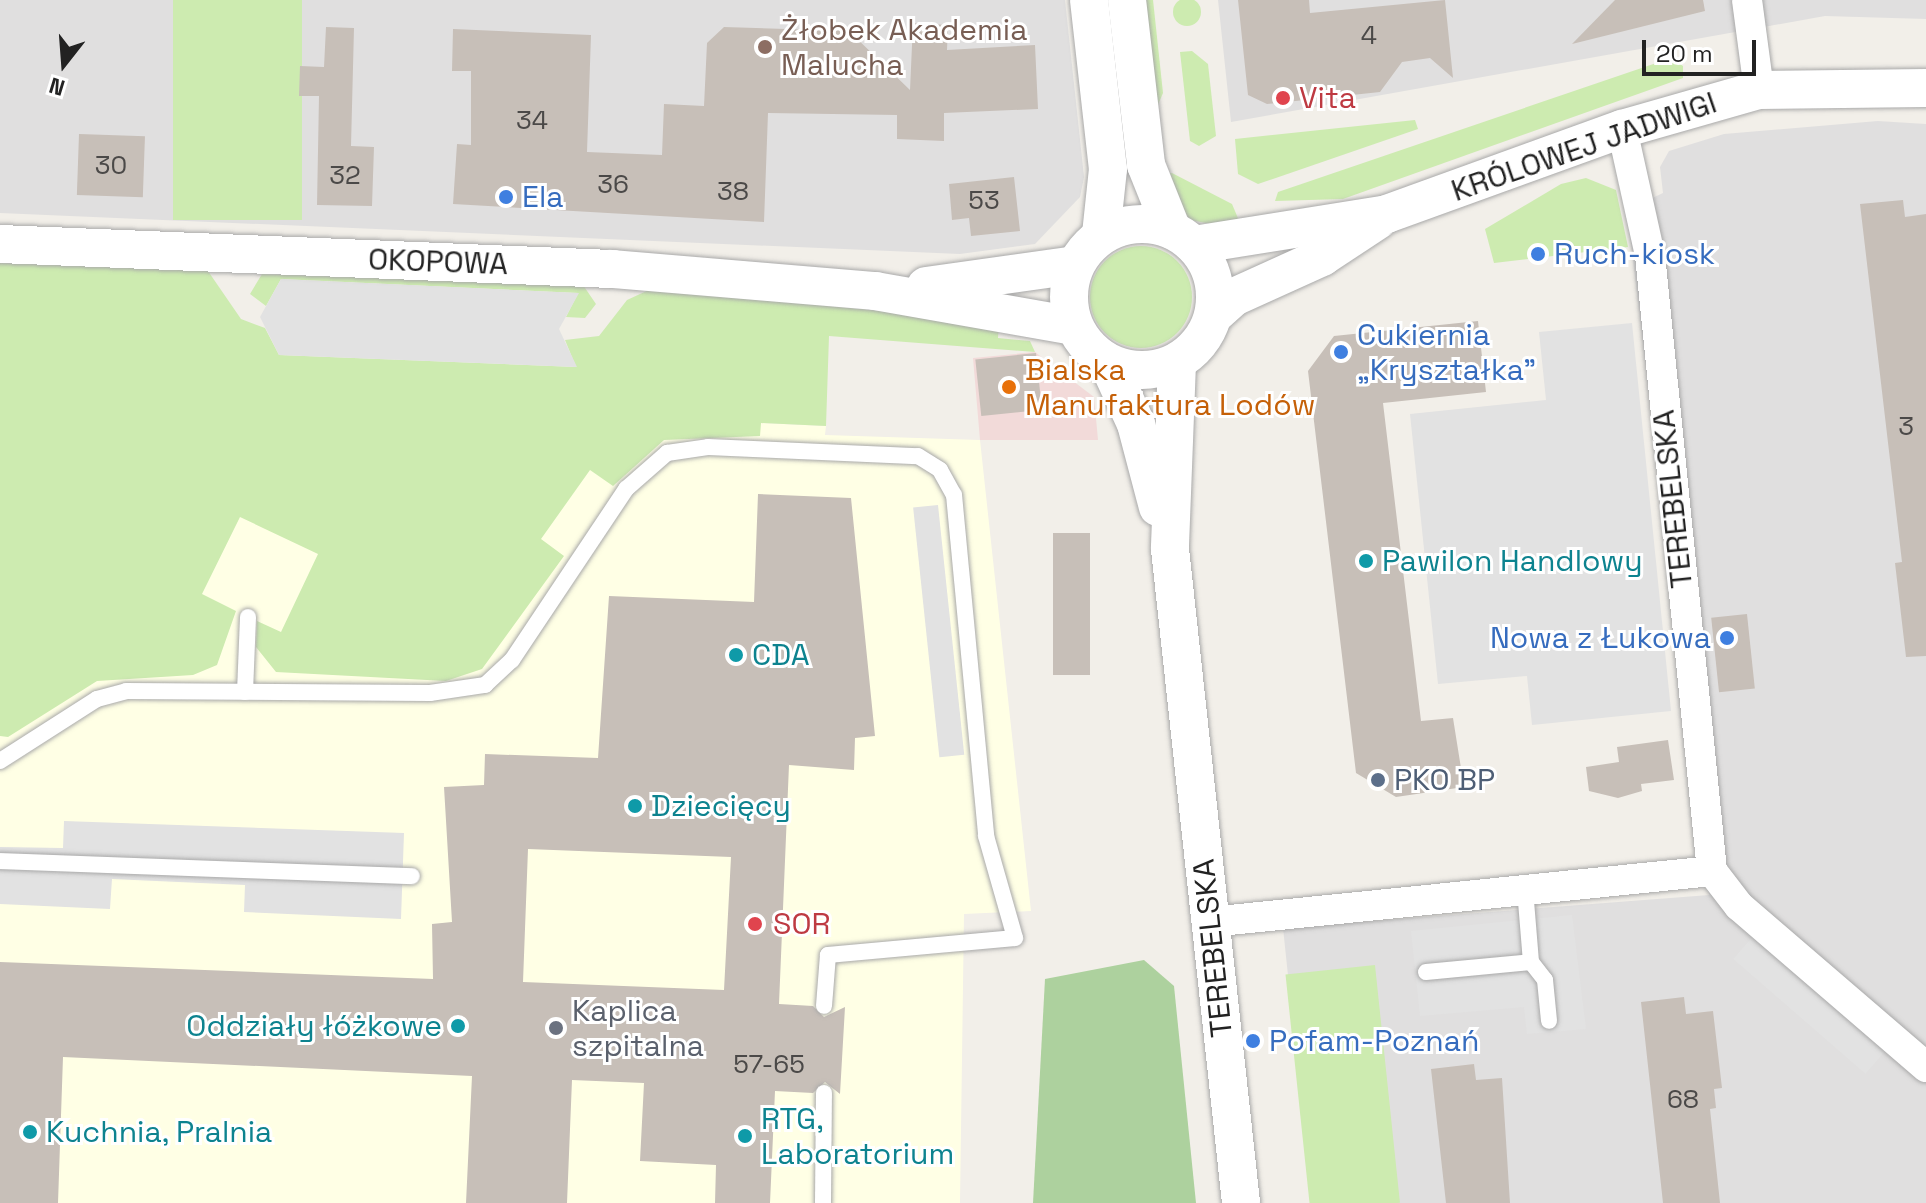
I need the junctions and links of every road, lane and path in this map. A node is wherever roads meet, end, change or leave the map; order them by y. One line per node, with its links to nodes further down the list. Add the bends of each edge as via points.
1 (1089, 0): 8 (street, via 1108,169)
2 (1127, 0): 9 (street, via 1146,165)
3 (1747, 0): 5 (street)
4 (1926, 88): 5 (street, KRÓLOWEJ JADWIGI)
5 (1759, 90): 6 (street, KRÓLOWEJ JADWIGI)
6 (1622, 129): 7 (street, KRÓLOWEJ JADWIGI); 22 (street, TEREBELSKA, via 1650,255)
7 (1387, 214): 9 (street, KRÓLOWEJ JADWIGI); 13 (street, KRÓLOWEJ JADWIGI, via 1322,257 1234,297)
8 (1101, 235): 9 (street, via 1138,223); 11 (street)
9 (1183, 237): 13 (street, via 1213,277)
10 (0, 244): 12 (street, OKOPOWA, via 612,269)
11 (1076, 265): 12 (street, OKOPOWA); 14 (street, via 1069,285)
12 (875, 291): 14 (street, OKOPOWA)
13 (1214, 315): 16 (street, via 1193,351)
14 (1074, 326): 15 (street)
15 (1108, 363): 16 (street, via 1144,370); 17 (street, TEREBELSKA, via 1136,424)
16 (1177, 363): 17 (street, TEREBELSKA)
17 (1170, 549): 25 (street, TEREBELSKA)
18 (248, 617): 19 (lane)
19 (245, 692): 20 (lane, via 126,691 97,699); 28 (lane, via 430,693 485,685 512,660 626,489 667,453 708,447 918,456 940,470 954,495 986,836 1015,938 828,955)
20 (0, 761)
21 (0, 861): 23 (lane)
22 (1712, 871): 24 (street); 30 (street, via 1739,906)
23 (412, 876)
24 (1525, 889): 25 (street); 26 (lane)
25 (1210, 922): 33 (street, TEREBELSKA)
26 (1531, 962): 27 (lane); 29 (lane, via 1545,980)
27 (1426, 972)
28 (824, 1006)
29 (1549, 1021)
30 (1926, 1067)
31 (824, 1093): 32 (lane)
32 (823, 1203)
33 (1241, 1203)

